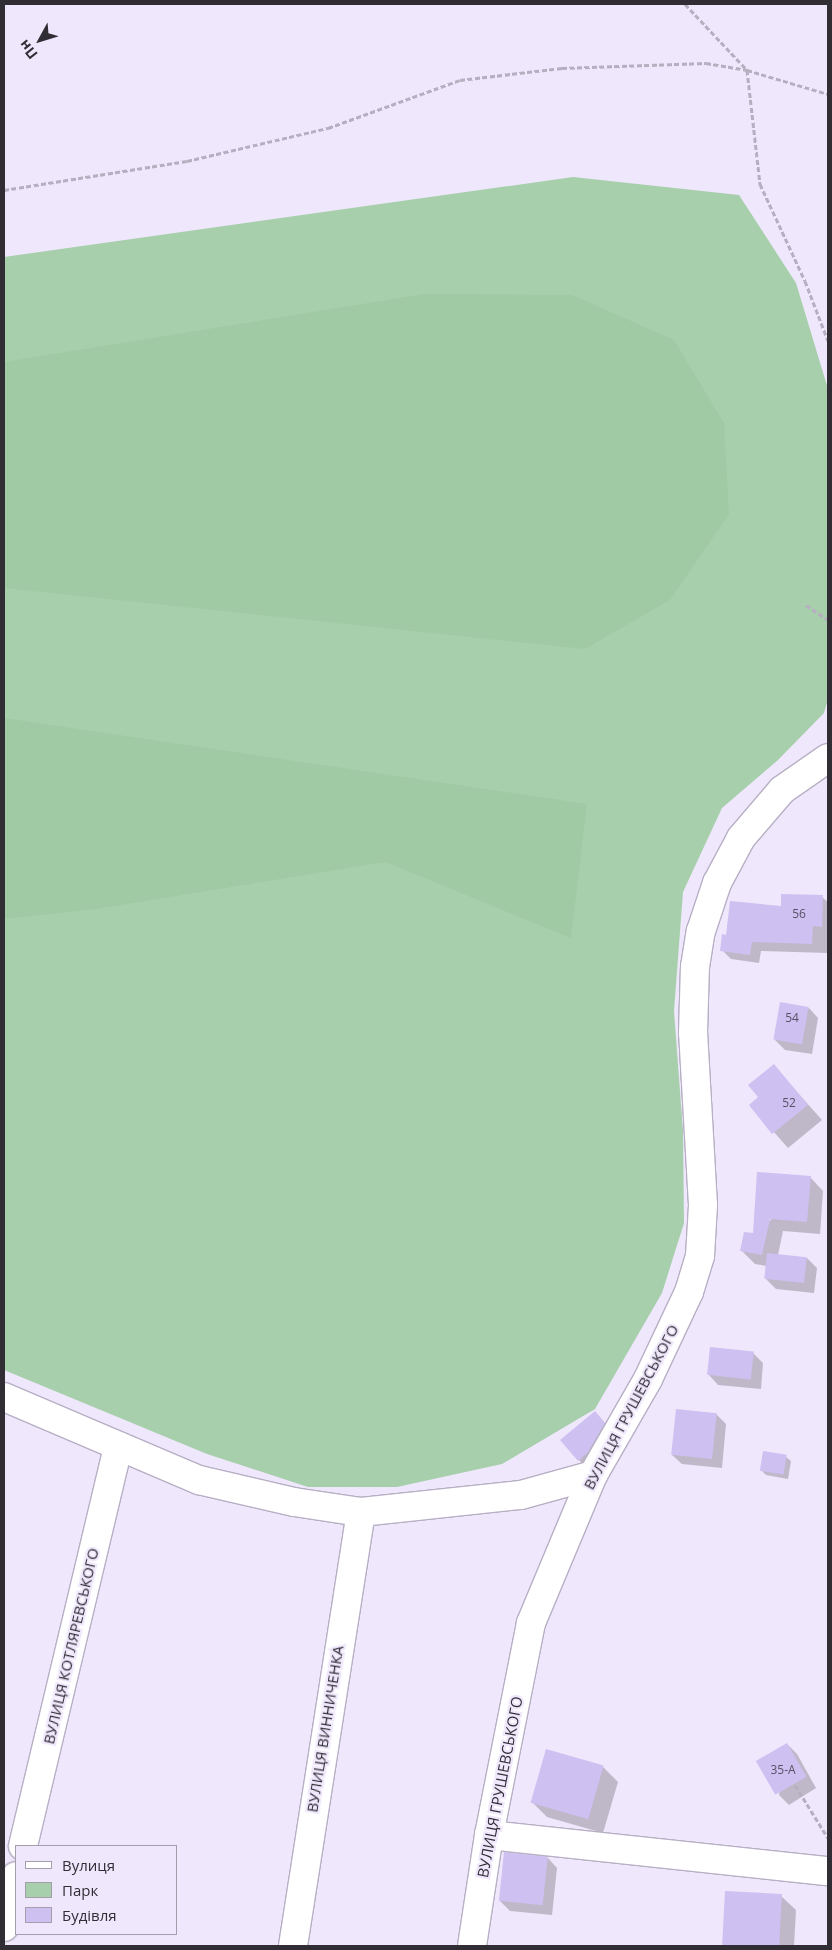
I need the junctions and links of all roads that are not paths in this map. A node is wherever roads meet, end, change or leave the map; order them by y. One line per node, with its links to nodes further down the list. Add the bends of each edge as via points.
1 (828, 758): 4 (street, ВУЛИЦЯ ГРУШЕВСЬКОГО, via 782,790 741,838 717,883 701,931 695,967 693,1033 703,1205 700,1256 689,1292 648,1379)
2 (4, 1397): 3 (street)
3 (118, 1446): 5 (street, via 199,1480 294,1502); 7 (street, ВУЛИЦЯ КОТЛЯРЕВСЬКОГО)
4 (593, 1476): 5 (street, via 520,1494); 6 (street, ВУЛИЦЯ ГРУШЕВСЬКОГО, via 531,1623)
5 (361, 1512): 11 (street, ВУЛИЦЯ ВИННИЧЕНКА)
6 (489, 1835): 8 (street); 12 (street, ВУЛИЦЯ ГРУШЕВСЬКОГО)
7 (24, 1845)
8 (828, 1871)
9 (15, 1880): 10 (street)
10 (4, 1927)
11 (293, 1946)
12 (472, 1946)

